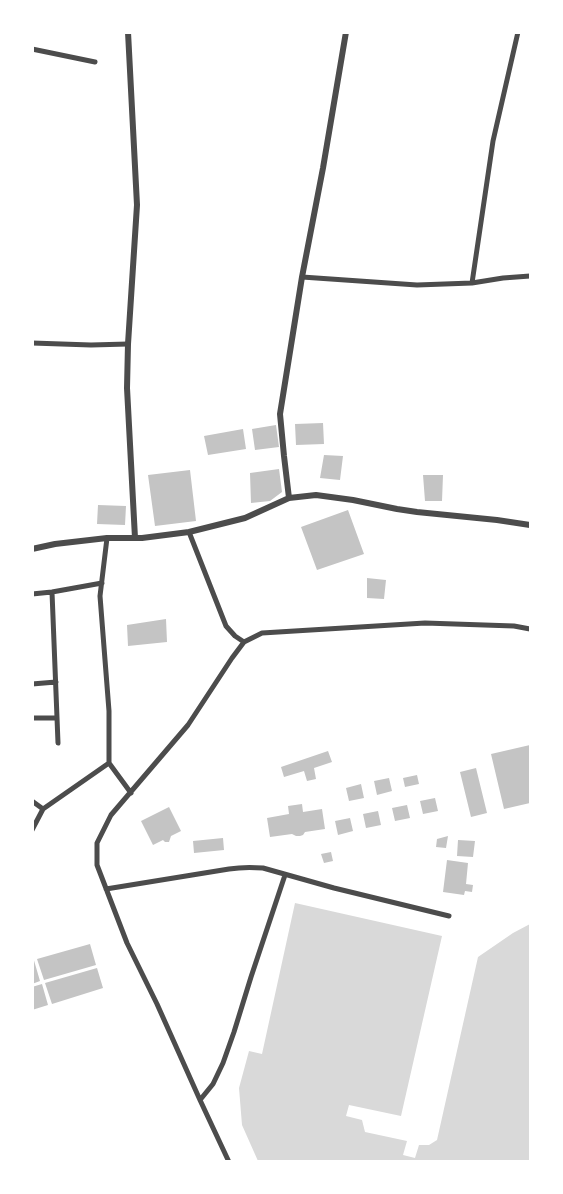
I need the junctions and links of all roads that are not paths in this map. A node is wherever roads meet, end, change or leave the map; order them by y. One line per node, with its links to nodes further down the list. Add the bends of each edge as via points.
1 (128, 32): 10 (street, via 137,206)
2 (346, 32): 7 (street)
3 (518, 32): 8 (street, via 492,141)
4 (32, 48): 5 (street)
5 (94, 62)
6 (530, 276): 8 (street)
7 (302, 277): 8 (street, via 418,285); 11 (street, via 280,414)
8 (472, 283)
9 (32, 343): 10 (street)
10 (128, 344): 15 (street, via 126,388)
11 (290, 498): 12 (street, via 334,497 410,511); 13 (street, via 245,518)
12 (530, 525)
13 (189, 532): 15 (street); 21 (street, via 226,626)
14 (107, 538): 15 (street); 16 (street); 17 (street)
15 (135, 538)
16 (32, 549)
17 (102, 583): 18 (street); 27 (street, via 100,596 109,711)
18 (52, 592): 19 (street); 22 (street)
19 (32, 594)
20 (530, 629): 21 (street, via 425,623 262,633)
21 (244, 642): 28 (street, via 188,725)
22 (56, 682): 23 (street); 25 (street)
23 (32, 684)
24 (32, 718): 25 (street)
25 (57, 718): 26 (street)
26 (58, 743)
27 (109, 763): 28 (street); 30 (street)
28 (131, 793): 33 (street, via 111,815 97,843 97,865)
29 (32, 801): 30 (street)
30 (43, 809): 31 (street)
31 (32, 830)
32 (285, 875): 33 (street, via 263,868 244,867); 34 (street); 35 (street, via 223,1062 213,1084)
33 (106, 889): 35 (street)
34 (449, 916)
35 (200, 1100): 36 (street)
36 (229, 1162)

